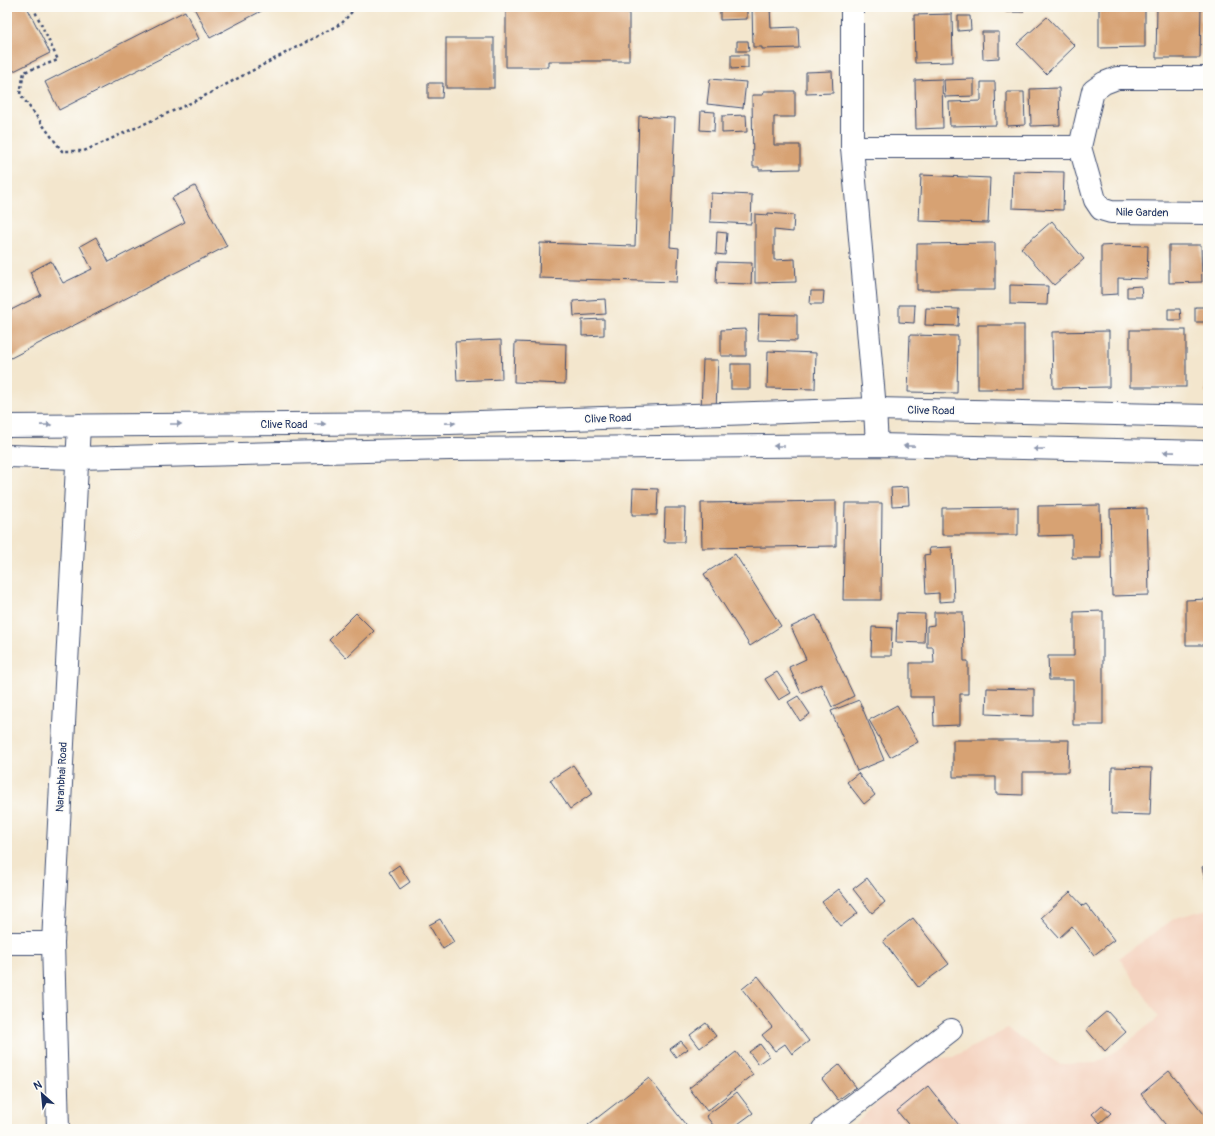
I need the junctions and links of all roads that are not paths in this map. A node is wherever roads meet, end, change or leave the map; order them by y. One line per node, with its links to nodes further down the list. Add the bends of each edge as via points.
1 (852, 7): 3 (street)
2 (1208, 78): 4 (street, Nile Garden, via 1117,78 1104,83 1094,91)
3 (852, 147): 4 (street); 6 (street)
4 (1080, 147): 5 (street, Nile Garden, via 1094,200 1102,208 1111,212)
5 (1208, 213)
6 (875, 409): 7 (street, Clive Road); 8 (street, Clive Road, one-way to 6, via 450,424); 10 (street)
7 (1208, 416)
8 (79, 425): 9 (street, Clive Road, one-way to 8); 13 (street, Naranbhai Road)
9 (7, 426)
10 (877, 445): 11 (street, one-way to 10); 13 (street, one-way to 13, via 450,449)
11 (1208, 452)
12 (7, 456): 13 (street)
13 (77, 458): 14 (street, Naranbhai Road)
14 (53, 943): 15 (street); 17 (street, Naranbhai Road)
15 (7, 944)
16 (951, 1030): 18 (street)
17 (58, 1129)
18 (823, 1129)

